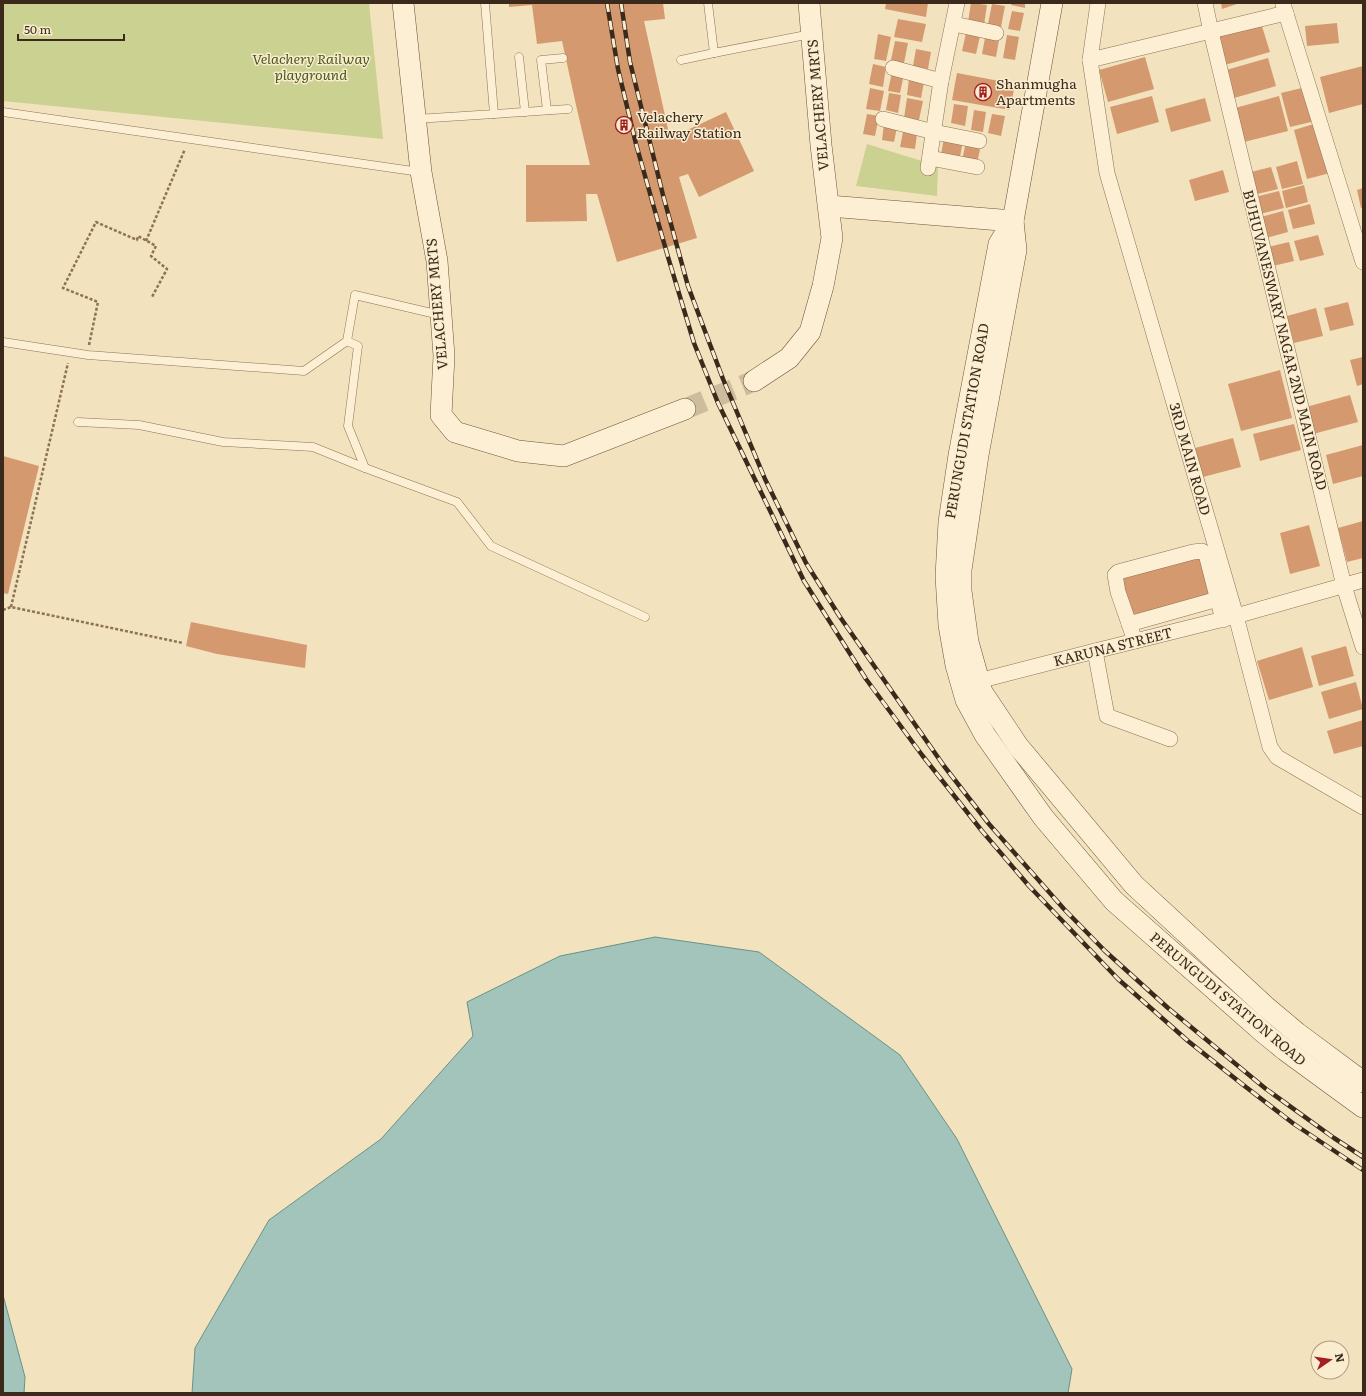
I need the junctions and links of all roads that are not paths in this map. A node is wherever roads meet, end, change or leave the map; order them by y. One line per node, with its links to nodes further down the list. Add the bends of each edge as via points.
1 (403, 3): 26 (street, VELACHERY MRTS)
2 (485, 3): 25 (lane)
3 (708, 3): 14 (lane)
4 (809, 3): 13 (street, VELACHERY MRTS)
5 (957, 3): 10 (street)
6 (1052, 3): 33 (street, PERUNGUDI STATION ROAD)
7 (1098, 3): 18 (street, 3RD MAIN ROAD)
8 (1205, 3): 11 (street, BUHUVANESWARY NAGAR 2ND MAIN ROAD)
9 (1285, 8): 11 (street); 34 (street)
10 (954, 24): 12 (street); 20 (street)
11 (1210, 32): 18 (street); 43 (street, BUHUVANESWARY NAGAR 2ND MAIN ROAD)
12 (996, 33)
13 (812, 34): 14 (lane); 32 (street, VELACHERY MRTS)
14 (714, 53): 17 (lane)
15 (519, 57): 24 (lane)
16 (562, 58): 22 (lane, via 541,60)
17 (681, 60)
18 (1090, 60): 48 (street, 3RD MAIN ROAD, via 1107,173)
19 (893, 68): 20 (street)
20 (941, 81): 28 (street)
21 (568, 109): 22 (lane)
22 (547, 110): 24 (lane)
23 (3, 112): 31 (lane)
24 (525, 112): 25 (lane)
25 (494, 114): 26 (lane)
26 (415, 119): 31 (street, VELACHERY MRTS)
27 (883, 119): 28 (street)
28 (934, 132): 29 (street); 30 (street, via 929,163)
29 (979, 141)
30 (977, 167)
31 (421, 172): 35 (street, VELACHERY MRTS, via 437,261)
32 (829, 206): 33 (street); 38 (street, VELACHERY MRTS, via 832,238 823,286 810,332 789,358)
33 (1013, 221): 58 (street, PERUNGUDI STATION ROAD, via 1016,250 978,456 961,570 961,591 968,642 982,692 1018,746 1134,885 1266,1007); 59 (street, PERUNGUDI STATION ROAD, via 999,244 960,447 949,522 946,576 949,625 956,665 966,700 985,735 1043,817 1114,901 1263,1032)
34 (1363, 262)
35 (441, 315): 36 (lane, via 355,295); 39 (street, VELACHERY MRTS, via 444,356 441,415 455,432 518,451 564,456)
36 (347, 341): 37 (lane, via 304,371 88,355); 41 (lane, via 358,346 348,426)
37 (3, 342)
38 (754, 381)
39 (685, 409)
40 (78, 422): 41 (lane, via 139,425 223,442 313,447)
41 (365, 468): 47 (lane, via 457,502 491,546)
42 (1363, 580): 43 (street, KARUNA STREET)
43 (1344, 586): 48 (street, KARUNA STREET); 53 (street, BUHUVANESWARY NAGAR 2ND MAIN ROAD)
44 (1218, 599): 45 (street); 48 (street); 49 (street, via 1206,554 1202,551 1118,572 1115,575 1118,592)
45 (1197, 605): 46 (street); 50 (street)
46 (1158, 616): 49 (street); 51 (street)
47 (645, 617)
48 (1229, 618): 50 (street, KARUNA STREET); 57 (street, 3RD MAIN ROAD, via 1270,747 1277,756)
49 (1129, 624): 52 (street)
50 (1202, 624): 51 (street, KARUNA STREET)
51 (1163, 634): 52 (street, KARUNA STREET)
52 (1135, 641): 54 (street, KARUNA STREET)
53 (1363, 647)
54 (1095, 651): 55 (street, KARUNA STREET); 56 (street, via 1107,716)
55 (990, 678)
56 (1170, 739)
57 (1363, 807)
58 (1363, 1082)
59 (1363, 1107)

